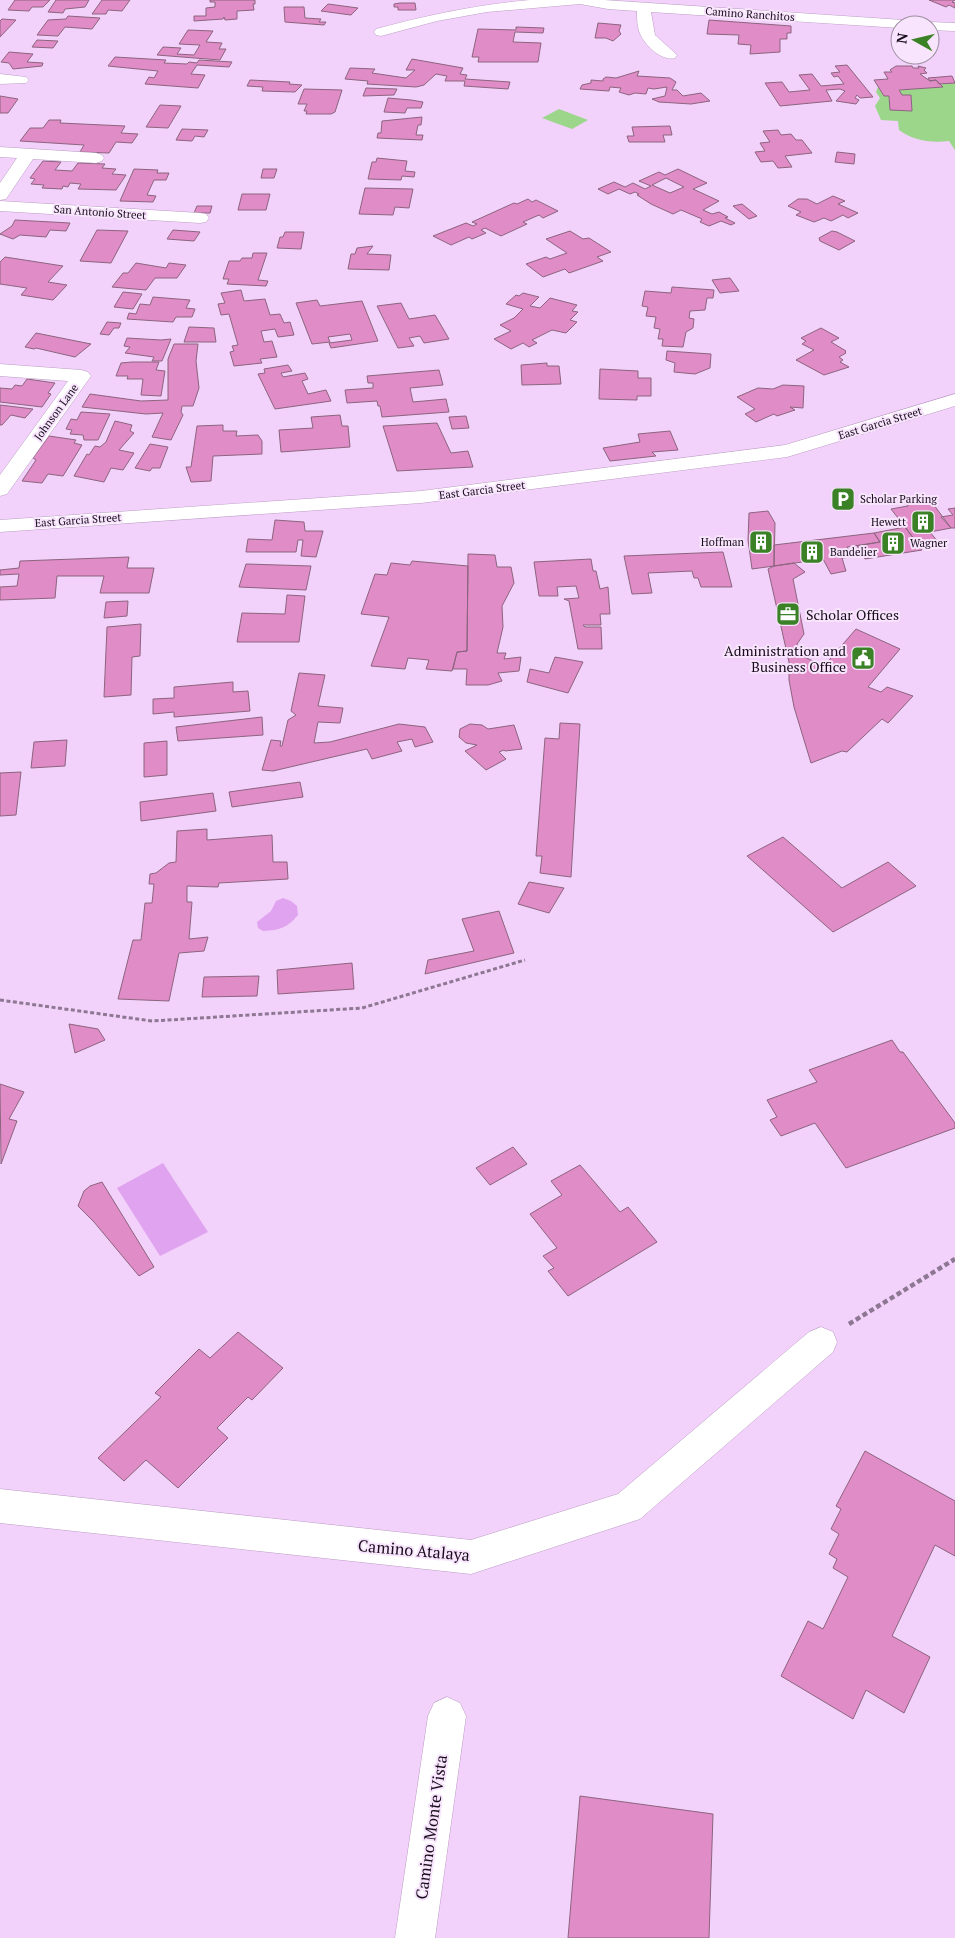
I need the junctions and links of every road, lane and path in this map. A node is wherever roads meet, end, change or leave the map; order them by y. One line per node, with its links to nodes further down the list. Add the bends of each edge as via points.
1 (578, 0): 7 (street, via 487,8)
2 (584, 0): 3 (street, Camino Ranchitos)
3 (644, 7): 4 (street, Camino Ranchitos); 8 (street, via 644,27 651,40)
4 (890, 23)
5 (940, 26): 6 (street)
6 (955, 27)
7 (381, 32)
8 (670, 55)
9 (0, 79): 10 (street)
10 (21, 80)
11 (0, 152): 12 (street)
12 (28, 154): 13 (street); 14 (street)
13 (96, 158)
14 (0, 195)
15 (0, 206): 16 (street, San Antonio Street)
16 (200, 218)
17 (0, 370): 19 (street, Johnson Lane, via 81,376)
18 (955, 400): 20 (street, East Garcia Street, via 779,452 422,497)
19 (0, 490)
20 (0, 526)
21 (525, 960): 22 (path, via 362,1008 152,1021)
22 (0, 1000)
23 (955, 1259): 24 (path)
24 (820, 1342): 25 (street, Camino Atalaya, via 628,1507 471,1557)
25 (0, 1506)
26 (447, 1716): 27 (street, Camino Monte Vista)
27 (415, 1938)

